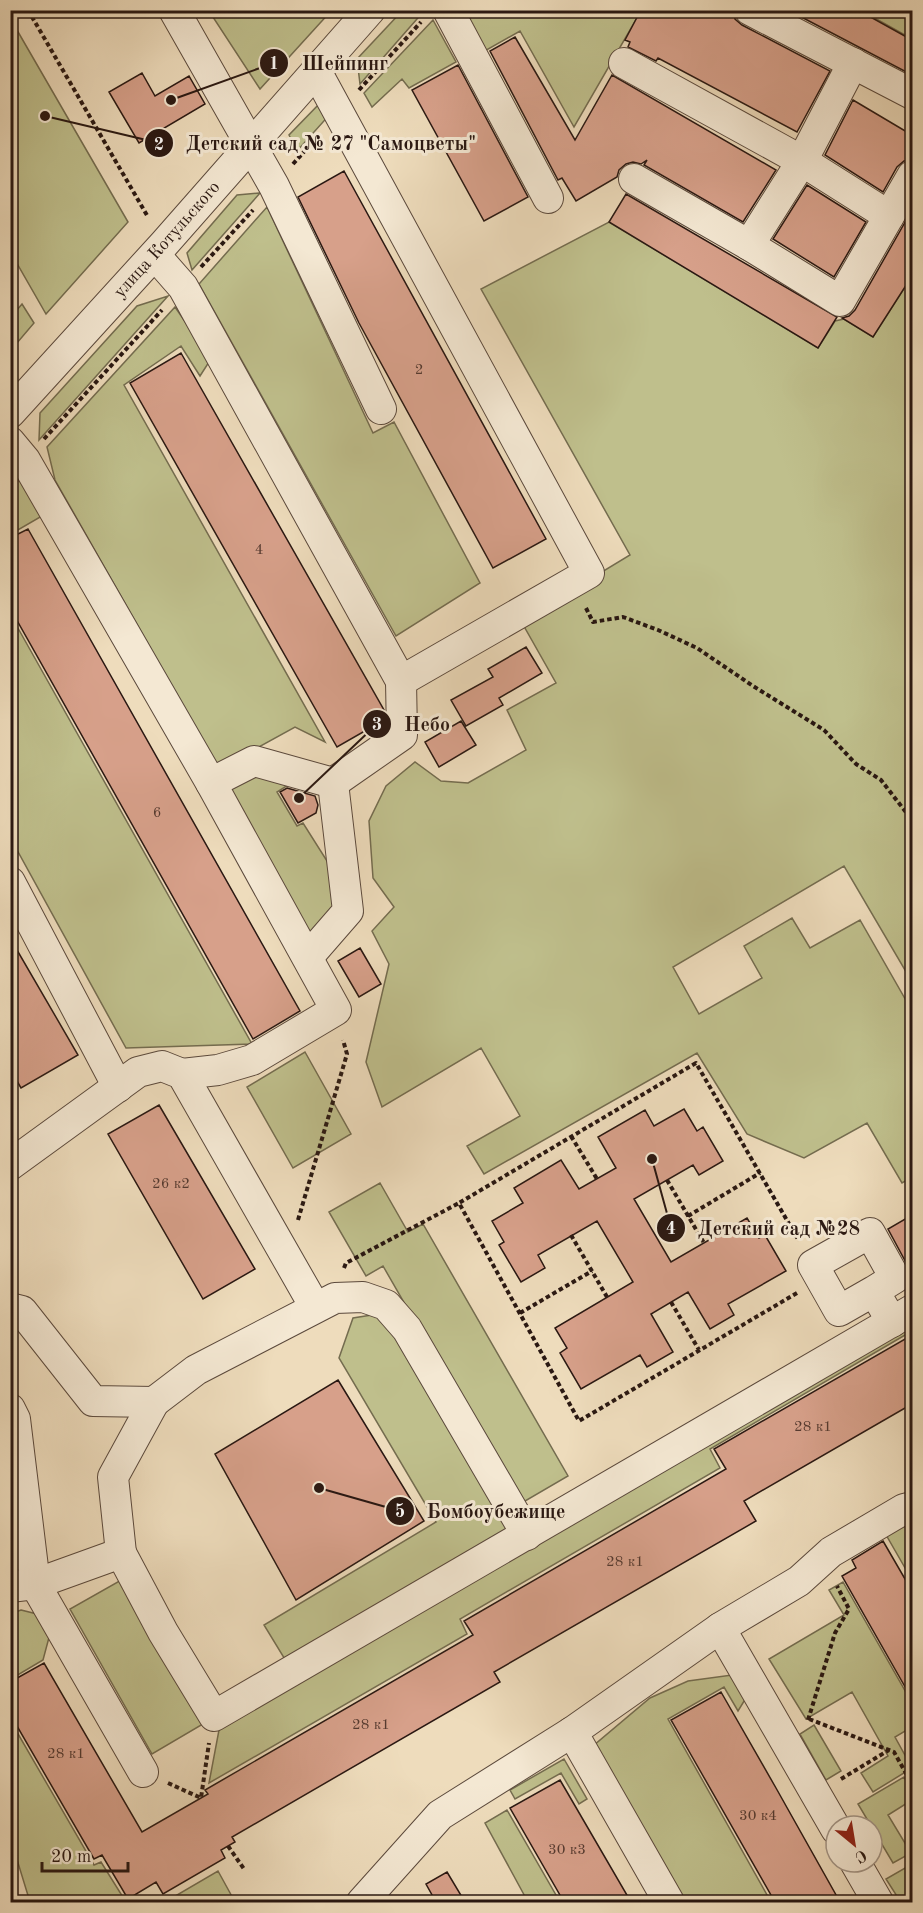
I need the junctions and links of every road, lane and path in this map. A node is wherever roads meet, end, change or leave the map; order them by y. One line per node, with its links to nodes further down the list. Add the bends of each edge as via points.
1 (28, 10): 19 (path)
2 (174, 10): 11 (street)
3 (370, 10): 8 (street, улица Котульского)
4 (750, 10): 7 (street)
5 (436, 15): 10 (path); 16 (street)
6 (624, 63): 12 (street)
7 (853, 63): 9 (street); 12 (street)
8 (316, 71): 10 (street); 11 (street, улица Котульского)
9 (912, 94)
10 (339, 113): 15 (path); 24 (street, via 590,573)
11 (251, 144): 15 (street); 19 (street, улица Котульского)
12 (802, 161): 17 (street); 18 (street)
13 (912, 176): 17 (street)
14 (634, 179): 18 (street)
15 (274, 186): 20 (path); 21 (street)
16 (548, 198)
17 (890, 216): 18 (street, via 840,301)
18 (749, 245)
19 (159, 249): 20 (street); 22 (street, улица Котульского)
20 (183, 287): 23 (path); 25 (street)
21 (381, 409)
22 (10, 413)
23 (18, 451): 26 (street)
24 (573, 583): 25 (street); 28 (path, via 594,622 623,617 697,648 824,730 856,764 881,780)
25 (401, 681): 27 (street, via 402,735)
26 (212, 783): 27 (street, via 254,761); 30 (street)
27 (333, 783): 30 (street, via 348,911)
28 (912, 820)
29 (10, 882): 33 (street)
30 (308, 957): 31 (street)
31 (336, 1010): 32 (street, via 252,1060 218,1070); 43 (path, via 347,1054)
32 (182, 1074): 33 (street, via 162,1066 138,1072); 43 (street)
33 (118, 1087): 35 (street)
34 (571, 1135): 36 (path, via 696,1063); 37 (path); 39 (path)
35 (10, 1165)
36 (760, 1173): 40 (path); 45 (path)
37 (597, 1179)
38 (667, 1180): 40 (path)
39 (459, 1203): 49 (path, via 346,1263); 51 (path)
40 (688, 1215): 42 (path)
41 (571, 1235): 44 (path)
42 (704, 1243)
43 (287, 1258): 49 (street)
44 (592, 1271): 47 (path); 51 (path)
45 (817, 1272): 46 (street, via 839,1311); 46 (street, via 870,1233 895,1278); 53 (path)
46 (874, 1291): 52 (street)
47 (607, 1297)
48 (671, 1302): 53 (path)
49 (325, 1303): 54 (street, via 196,1371); 57 (street, via 363,1297 386,1305 407,1329)
50 (10, 1308): 54 (street, via 22,1311 93,1401)
51 (520, 1313): 53 (path, via 579,1421)
52 (902, 1316): 57 (street)
53 (699, 1350)
54 (154, 1402): 58 (street, via 113,1477)
55 (10, 1409): 60 (street, via 15,1419)
56 (910, 1513): 61 (street, via 831,1552 800,1581)
57 (527, 1535): 62 (street)
58 (121, 1553): 60 (street); 62 (street)
59 (836, 1584): 63 (path, via 849,1609 835,1633)
60 (23, 1586): 67 (street)
61 (720, 1628): 64 (street); 65 (street)
62 (214, 1716): 70 (path)
63 (809, 1719): 65 (path); 66 (path)
64 (572, 1732): 75 (street, via 440,1815); 76 (street)
65 (783, 1738): 69 (street)
66 (889, 1750): 68 (path, via 894,1752); 69 (path)
67 (143, 1772)
68 (912, 1784)
69 (816, 1795): 71 (street)
70 (201, 1798)
71 (827, 1814)
72 (228, 1846): 73 (path)
73 (244, 1869)
74 (862, 1874): 77 (street)
75 (362, 1902)
76 (669, 1902)
77 (878, 1902)

